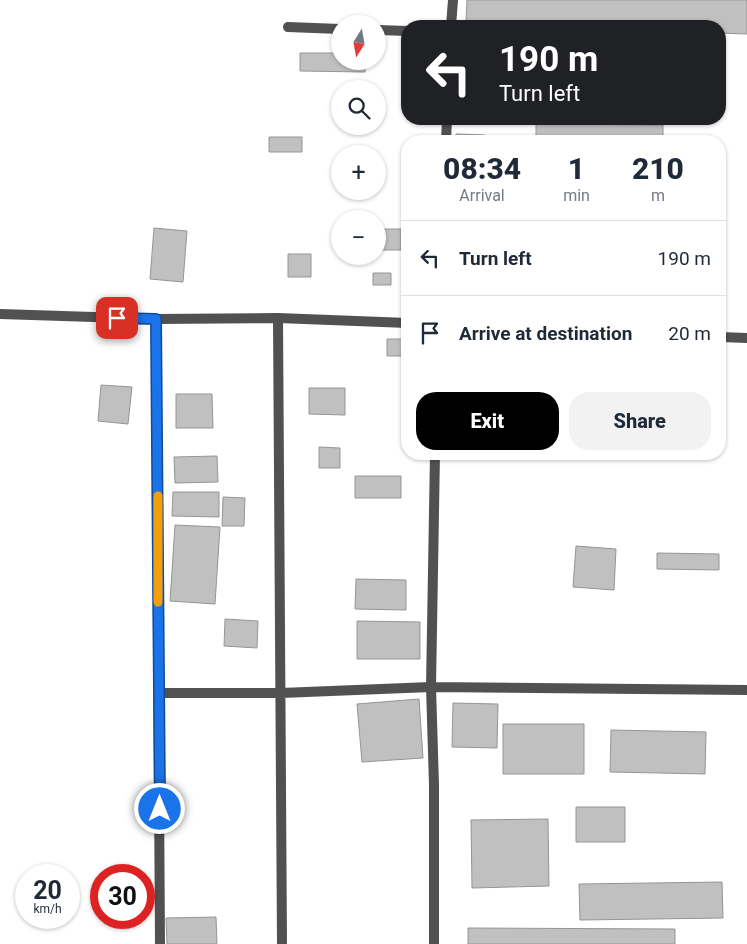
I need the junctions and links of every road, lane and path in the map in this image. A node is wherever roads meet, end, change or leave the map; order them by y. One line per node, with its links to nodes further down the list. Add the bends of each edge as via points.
1 (452, 0): 2 (street)
2 (451, 20)
3 (288, 27): 4 (street)
4 (331, 29)
5 (386, 31): 6 (street)
6 (401, 32)
7 (0, 314): 9 (street)
8 (278, 318): 9 (street); 10 (street); 17 (street)
9 (156, 319): 16 (street)
10 (401, 323)
11 (726, 337): 12 (street)
12 (747, 338)
13 (435, 460): 14 (street)
14 (431, 687): 15 (street); 17 (street); 20 (street)
15 (747, 690)
16 (159, 693): 17 (street); 18 (street)
17 (281, 693): 19 (street)
18 (160, 944)
19 (282, 944)
20 (434, 944)

